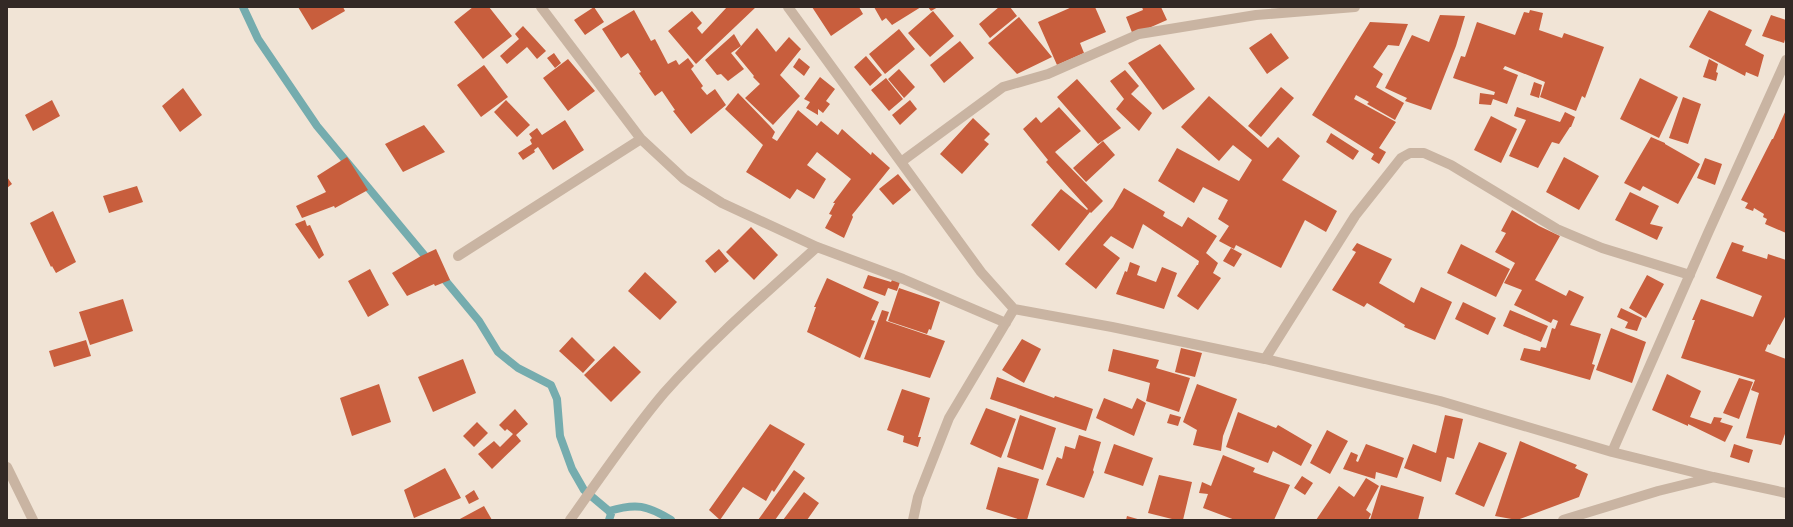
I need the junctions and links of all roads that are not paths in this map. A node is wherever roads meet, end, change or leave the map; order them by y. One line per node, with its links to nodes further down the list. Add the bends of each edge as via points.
1 (541, 7): 5 (street)
2 (788, 7): 6 (street)
3 (1355, 7): 6 (street, via 1256,15 1139,34 1048,74 1003,87)
4 (1786, 60): 9 (street)
5 (641, 139): 7 (street, via 684,179 722,202); 8 (street)
6 (901, 162): 10 (street, via 981,272)
7 (817, 247): 11 (street, via 903,279); 18 (street, via 736,320 664,394)
8 (458, 256)
9 (1690, 275): 12 (street, via 1602,248 1557,229 1451,165 1424,153 1410,153 1401,158 1355,216); 13 (street)
10 (1014, 309): 11 (street); 12 (street)
11 (1006, 323): 19 (street, via 949,418 918,497)
12 (1265, 359): 13 (street, via 1440,401)
13 (1612, 452): 15 (street)
14 (7, 467): 17 (street)
15 (1713, 477): 16 (street); 20 (street)
16 (1786, 493)
17 (33, 520)
18 (570, 520)
19 (913, 520)
20 (1563, 520)

